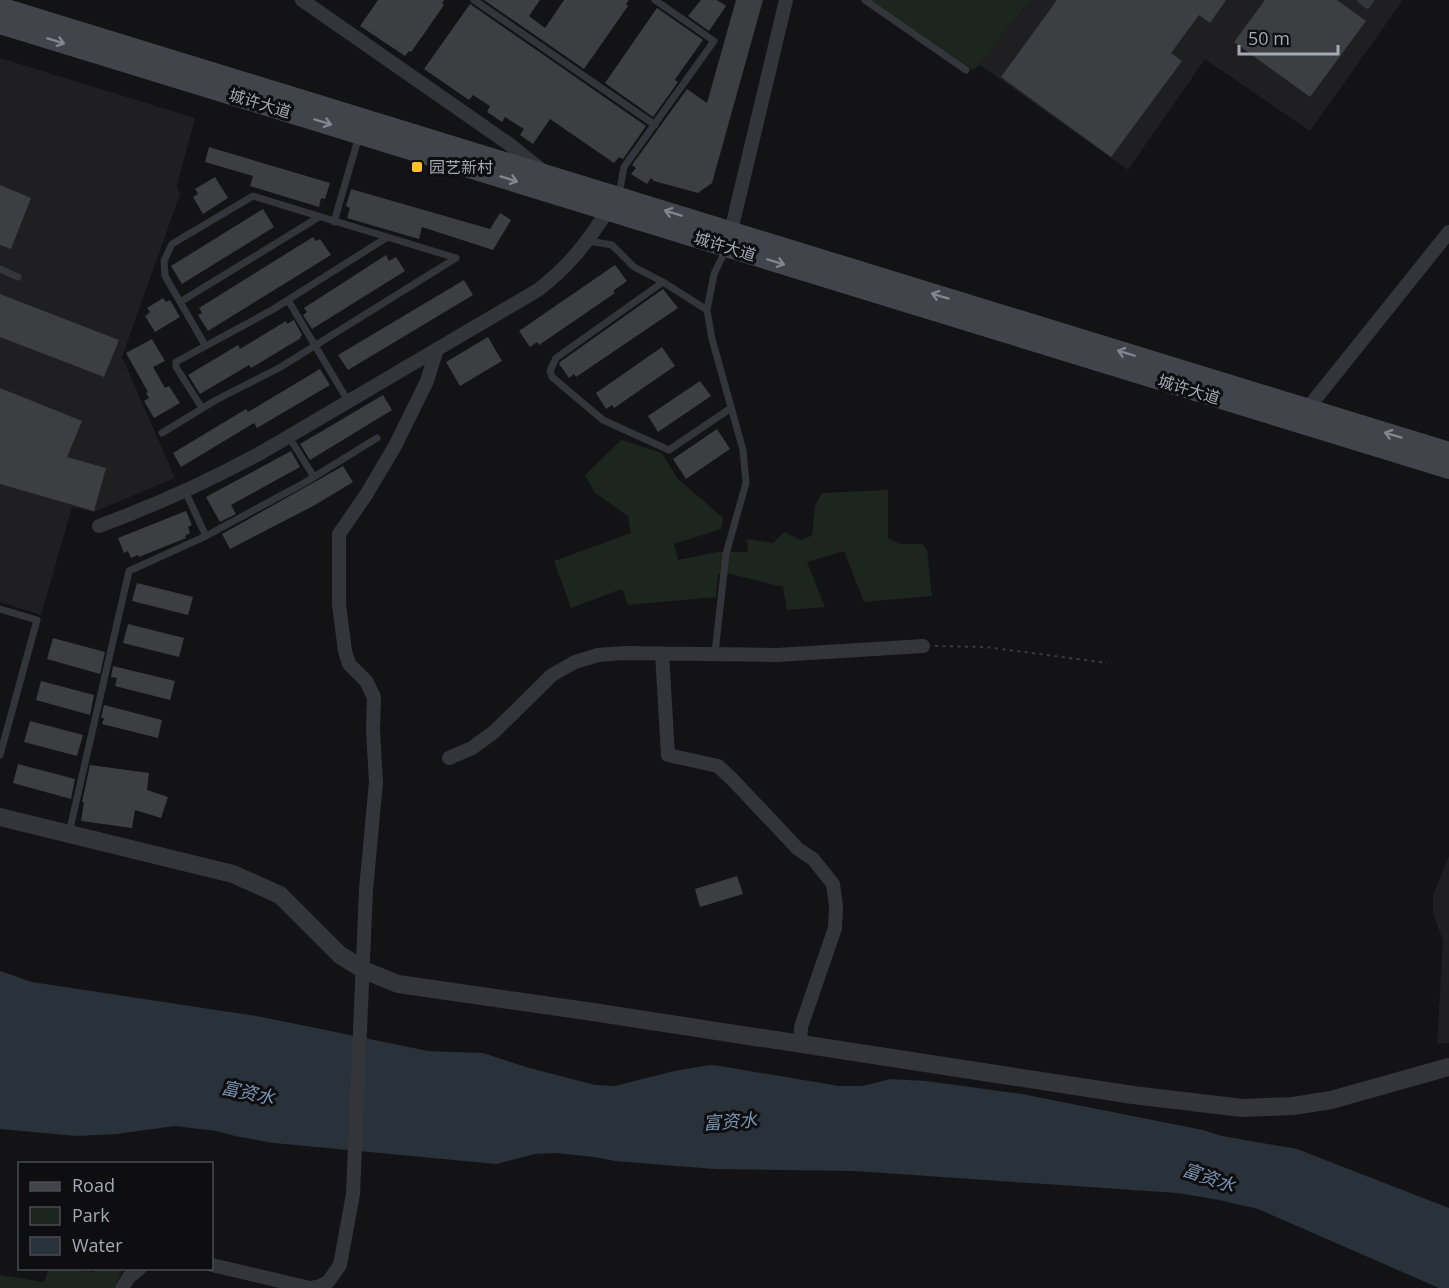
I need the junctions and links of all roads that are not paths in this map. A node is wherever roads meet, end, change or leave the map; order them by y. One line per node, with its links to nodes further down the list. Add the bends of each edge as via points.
1 (302, 0): 13 (street)
2 (474, 0): 11 (lane)
3 (655, 0): 11 (lane, via 714,41)
4 (786, 0): 19 (street)
5 (865, 0): 10 (lane)
6 (1361, 0): 7 (lane, via 1367,5)
7 (1371, 0)
8 (0, 8): 13 (main road, 城许大道)
9 (0, 24): 12 (main road, 城许大道, one-way to 12)
10 (966, 70)
11 (655, 124): 14 (lane, via 624,167)
12 (360, 134): 14 (main road, 城许大道, one-way to 14); 16 (lane)
13 (548, 175): 14 (main road, 城许大道)
14 (613, 203): 19 (main road, 城许大道); 20 (street)
15 (319, 217): 16 (lane); 25 (lane); 25 (lane, via 253,196 172,244 164,271)
16 (334, 222): 18 (lane)
17 (1449, 232): 33 (street)
18 (386, 238): 24 (lane); 28 (lane, via 456,258)
19 (729, 239): 26 (lane, via 714,274); 33 (main road, 城许大道, one-way to 19); 38 (main road, 城许大道, one-way to 38)
20 (589, 240): 23 (lane, via 612,245 634,267); 29 (street, via 570,263 538,290)
21 (0, 269): 22 (lane)
22 (18, 277)
23 (663, 282): 26 (lane); 32 (lane, via 556,358 550,371 552,377 603,420 669,450)
24 (288, 300): 27 (lane); 28 (lane)
25 (180, 302): 27 (lane)
26 (706, 310): 32 (lane)
27 (205, 345): 31 (lane, via 177,362 176,367)
28 (315, 345): 30 (lane); 31 (lane)
29 (437, 349): 30 (street); 51 (street, via 427,381 395,446 339,534 339,604 345,651 374,697 376,782)
30 (348, 401): 35 (street)
31 (202, 408): 34 (lane)
32 (731, 408): 46 (lane, via 743,450 746,483 726,554)
33 (1308, 408): 37 (main road, 城许大道, one-way to 33)
34 (162, 433)
35 (289, 436): 39 (lane); 40 (street)
36 (377, 438): 39 (lane)
37 (1449, 452)
38 (1449, 469)
39 (314, 477): 42 (lane)
40 (185, 491): 41 (street); 42 (lane)
41 (99, 525)
42 (206, 536): 50 (lane, via 129,571)
43 (0, 609): 47 (lane, via 37,620)
44 (923, 646): 46 (street, via 777,654)
45 (662, 653): 46 (street); 48 (street, via 598,655 563,668 542,683 494,732); 52 (street, via 668,755 718,766 833,884 835,928 801,1027)
46 (715, 653)
47 (0, 754)
48 (449, 758)
49 (0, 817): 50 (street)
50 (69, 833): 51 (street, via 233,874 264,886 280,895 340,955)
51 (362, 969): 52 (street, via 398,984); 56 (street, via 353,1194)
52 (800, 1044): 53 (street, via 1242,1108 1330,1101)
53 (1449, 1067)
54 (213, 1264): 56 (street, via 305,1287)
55 (139, 1270): 57 (street)
56 (333, 1285)
57 (122, 1288)

